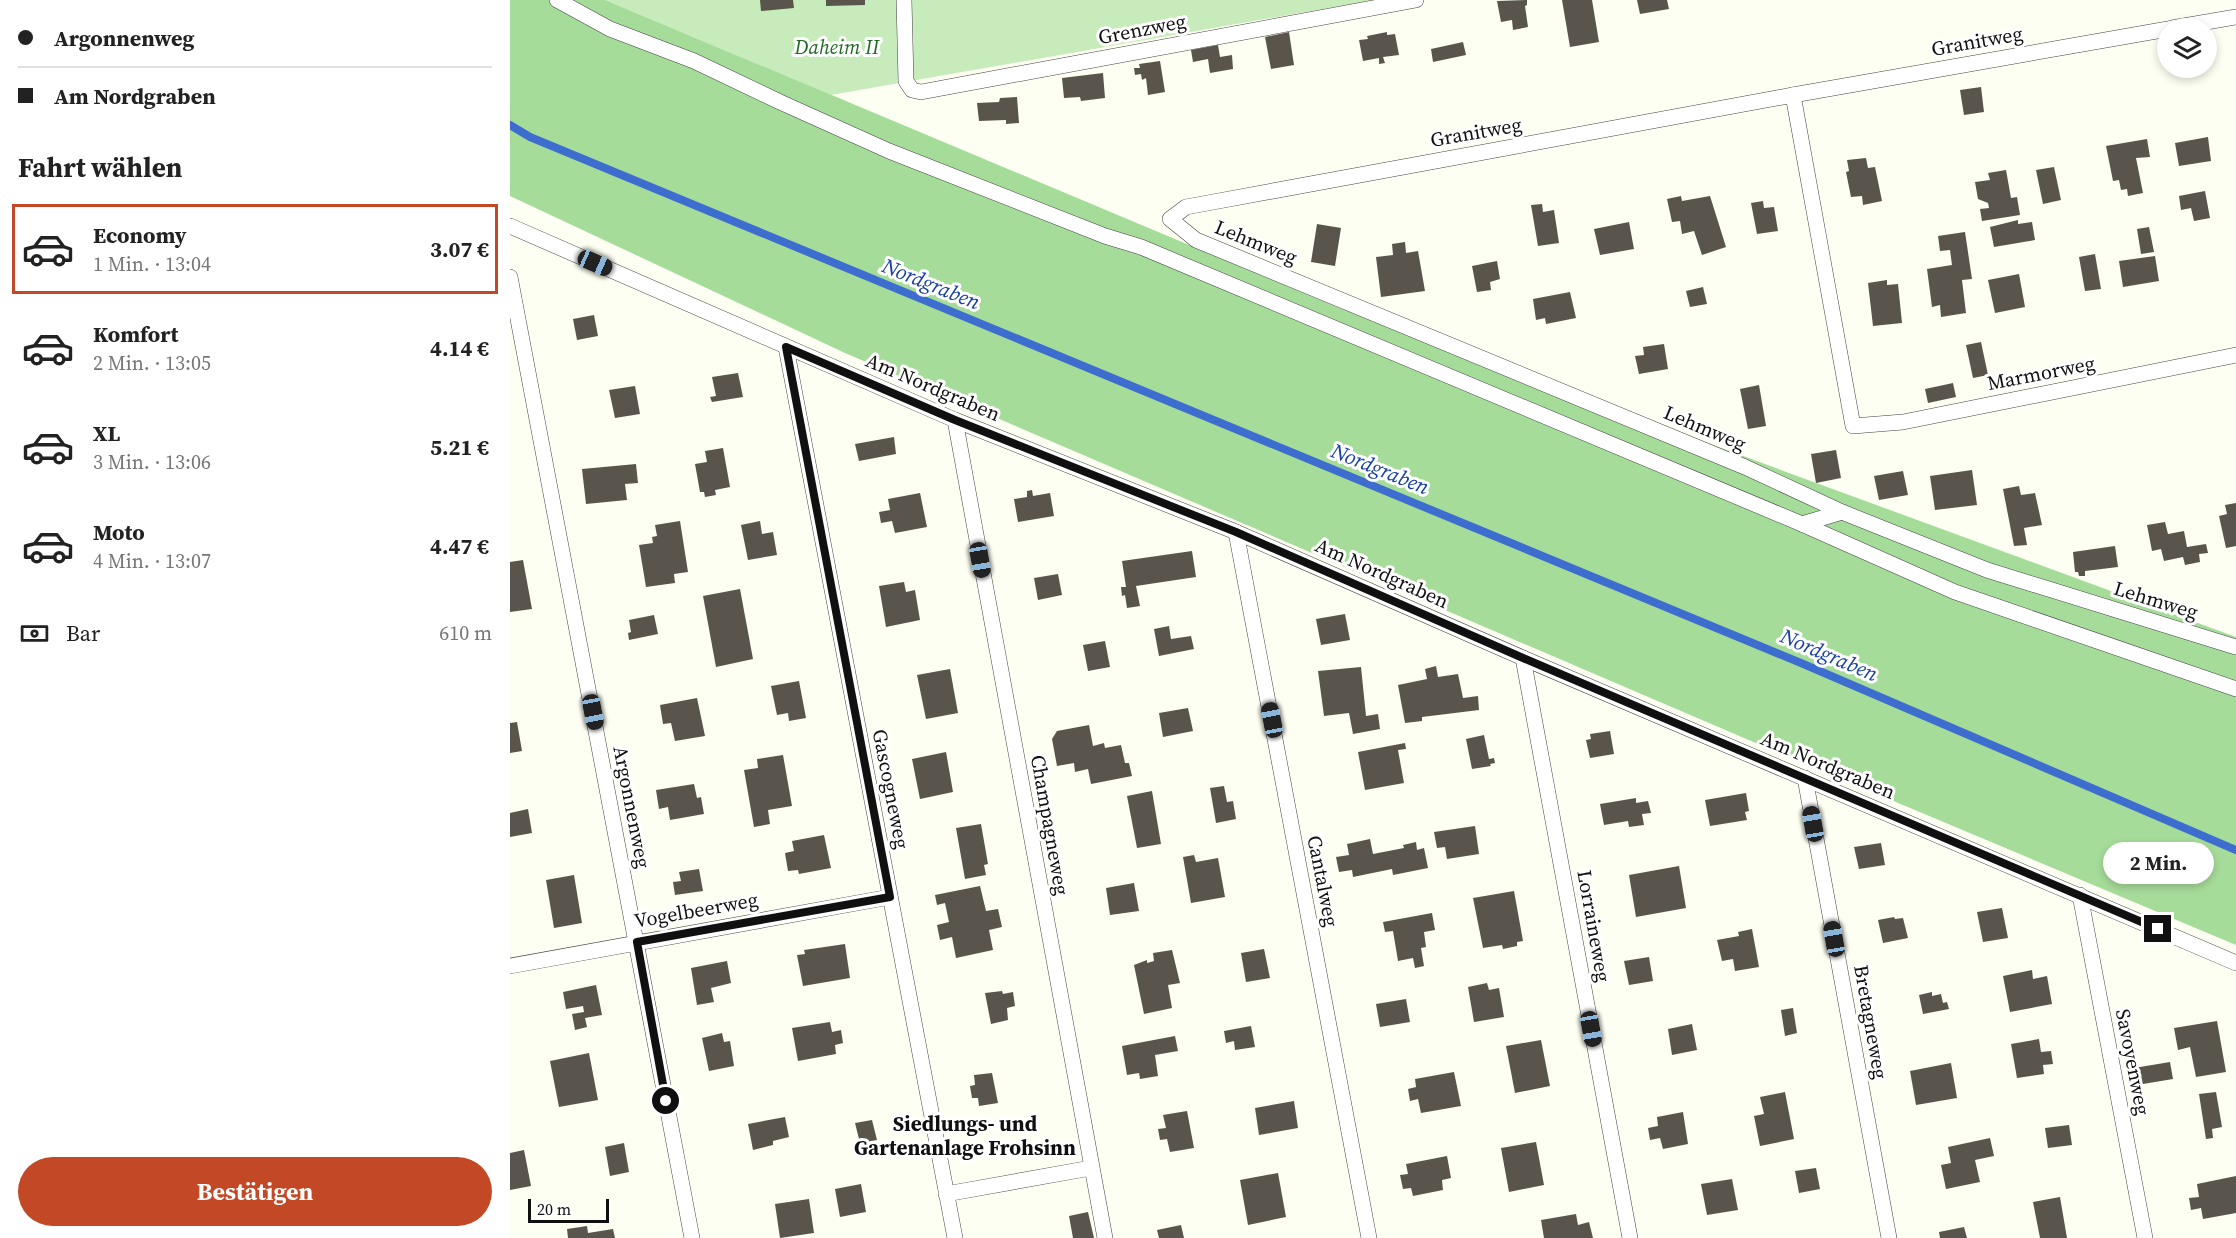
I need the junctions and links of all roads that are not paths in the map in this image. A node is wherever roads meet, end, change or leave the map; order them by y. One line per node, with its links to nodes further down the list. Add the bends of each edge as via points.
1 (557, 0): 15 (lane, via 610,29 694,61 889,151 1141,247)
2 (904, 0): 3 (lane, Grenzweg, via 906,81 912,90 921,92)
3 (1416, 0)
4 (2236, 17): 5 (lane, Granitweg)
5 (2217, 20)
6 (2157, 31): 7 (lane, Granitweg)
7 (1793, 95): 8 (lane, Granitweg, via 1186,207); 12 (lane, Marmorweg, via 1853,426 1904,422)
8 (1170, 219): 14 (lane, Lehmweg, via 1196,240 1746,467)
9 (510, 226): 11 (lane, Am Nordgraben)
10 (510, 278): 23 (lane, Argonnenweg)
11 (786, 347): 13 (lane, Am Nordgraben); 22 (lane, Gascogneweg)
12 (2236, 355)
13 (955, 420): 16 (lane, Am Nordgraben); 26 (lane, Champagneweg)
14 (1842, 512): 15 (lane); 17 (lane, Lehmweg, via 1987,570)
15 (1802, 524): 19 (lane, via 1955,592)
16 (1236, 532): 18 (lane, Am Nordgraben); 31 (lane, Cantalweg)
17 (2236, 647)
18 (1523, 658): 20 (lane, Am Nordgraben); 32 (lane, Lorraineweg)
19 (2236, 690)
20 (1805, 778): 21 (lane, Am Nordgraben); 33 (lane, Bretagneweg)
21 (2080, 895): 24 (lane, Am Nordgraben); 34 (lane, Savoyenweg)
22 (890, 897): 23 (lane, Vogelbeerweg); 27 (lane, Gascogneweg)
23 (637, 942): 25 (lane, Vogelbeerweg); 28 (lane, Argonnenweg)
24 (2236, 963)
25 (510, 966)
26 (1091, 1168): 27 (lane); 30 (lane, Champagneweg)
27 (946, 1194): 29 (lane, Gascogneweg)
28 (692, 1238)
29 (955, 1238)
30 (1104, 1238)
31 (1369, 1238)
32 (1630, 1238)
33 (1889, 1238)
34 (2145, 1238)

